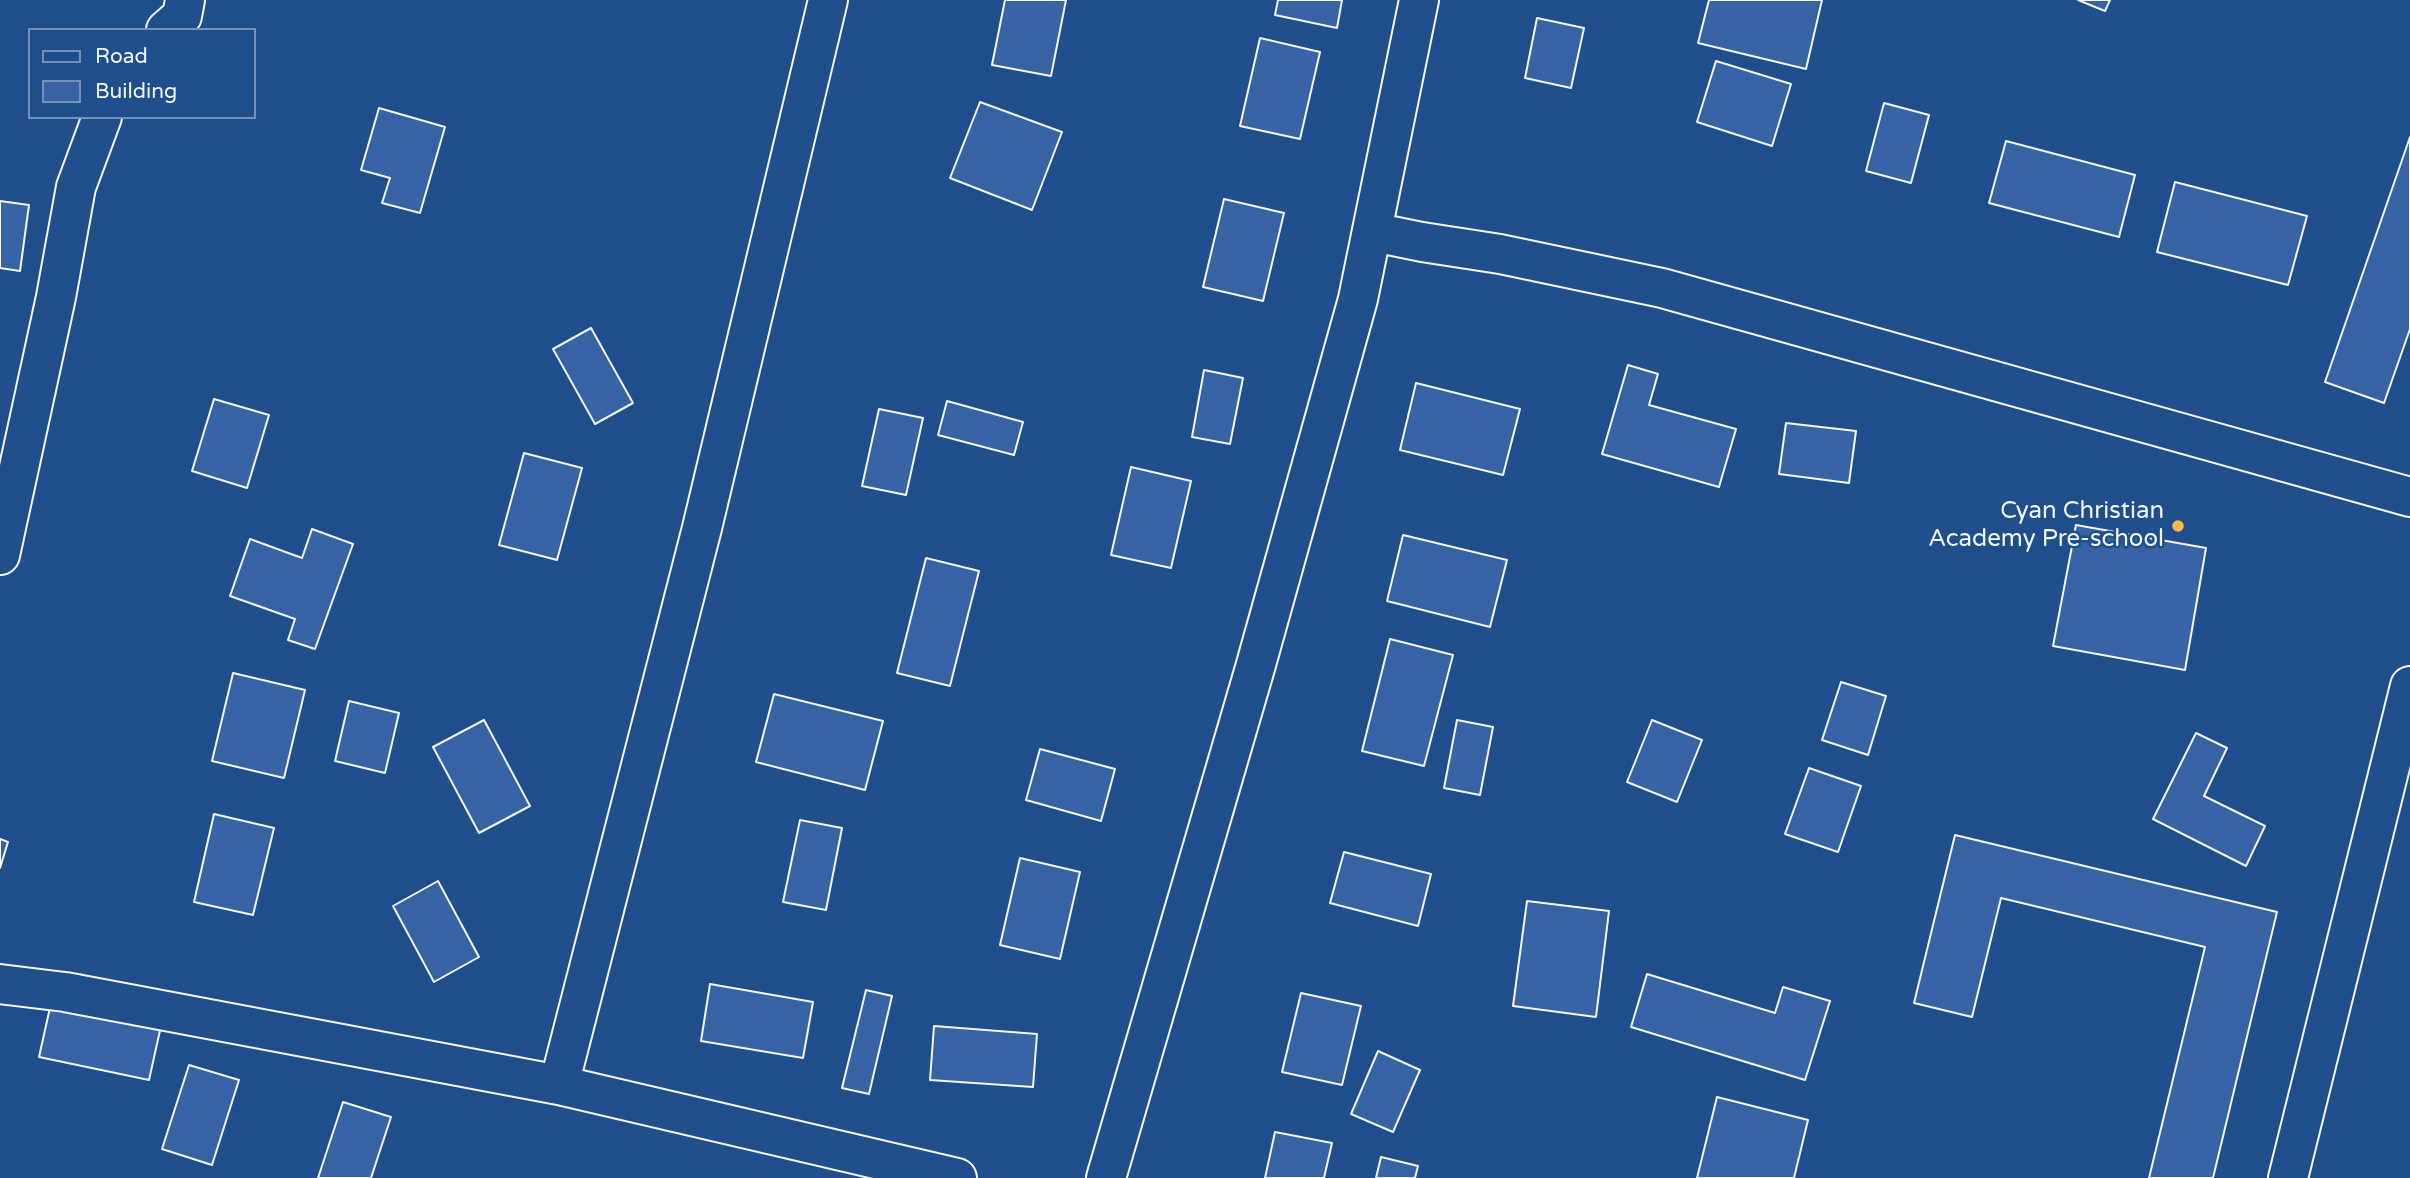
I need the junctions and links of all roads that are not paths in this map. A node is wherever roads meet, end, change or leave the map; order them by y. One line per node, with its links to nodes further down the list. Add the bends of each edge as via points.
1 (185, 0): 4 (street, via 182,16)
2 (828, 0): 11 (street, via 702,528)
3 (1419, 0): 6 (street)
4 (168, 28)
5 (101, 119): 8 (street, via 76,187)
6 (1373, 232): 7 (street, via 1662,288); 13 (street, via 1255,668)
7 (2410, 497)
8 (0, 555)
9 (2410, 686): 14 (street)
10 (0, 984): 11 (street, via 65,992)
11 (559, 1086): 12 (street)
12 (957, 1178)
13 (1107, 1178)
14 (2288, 1178)

